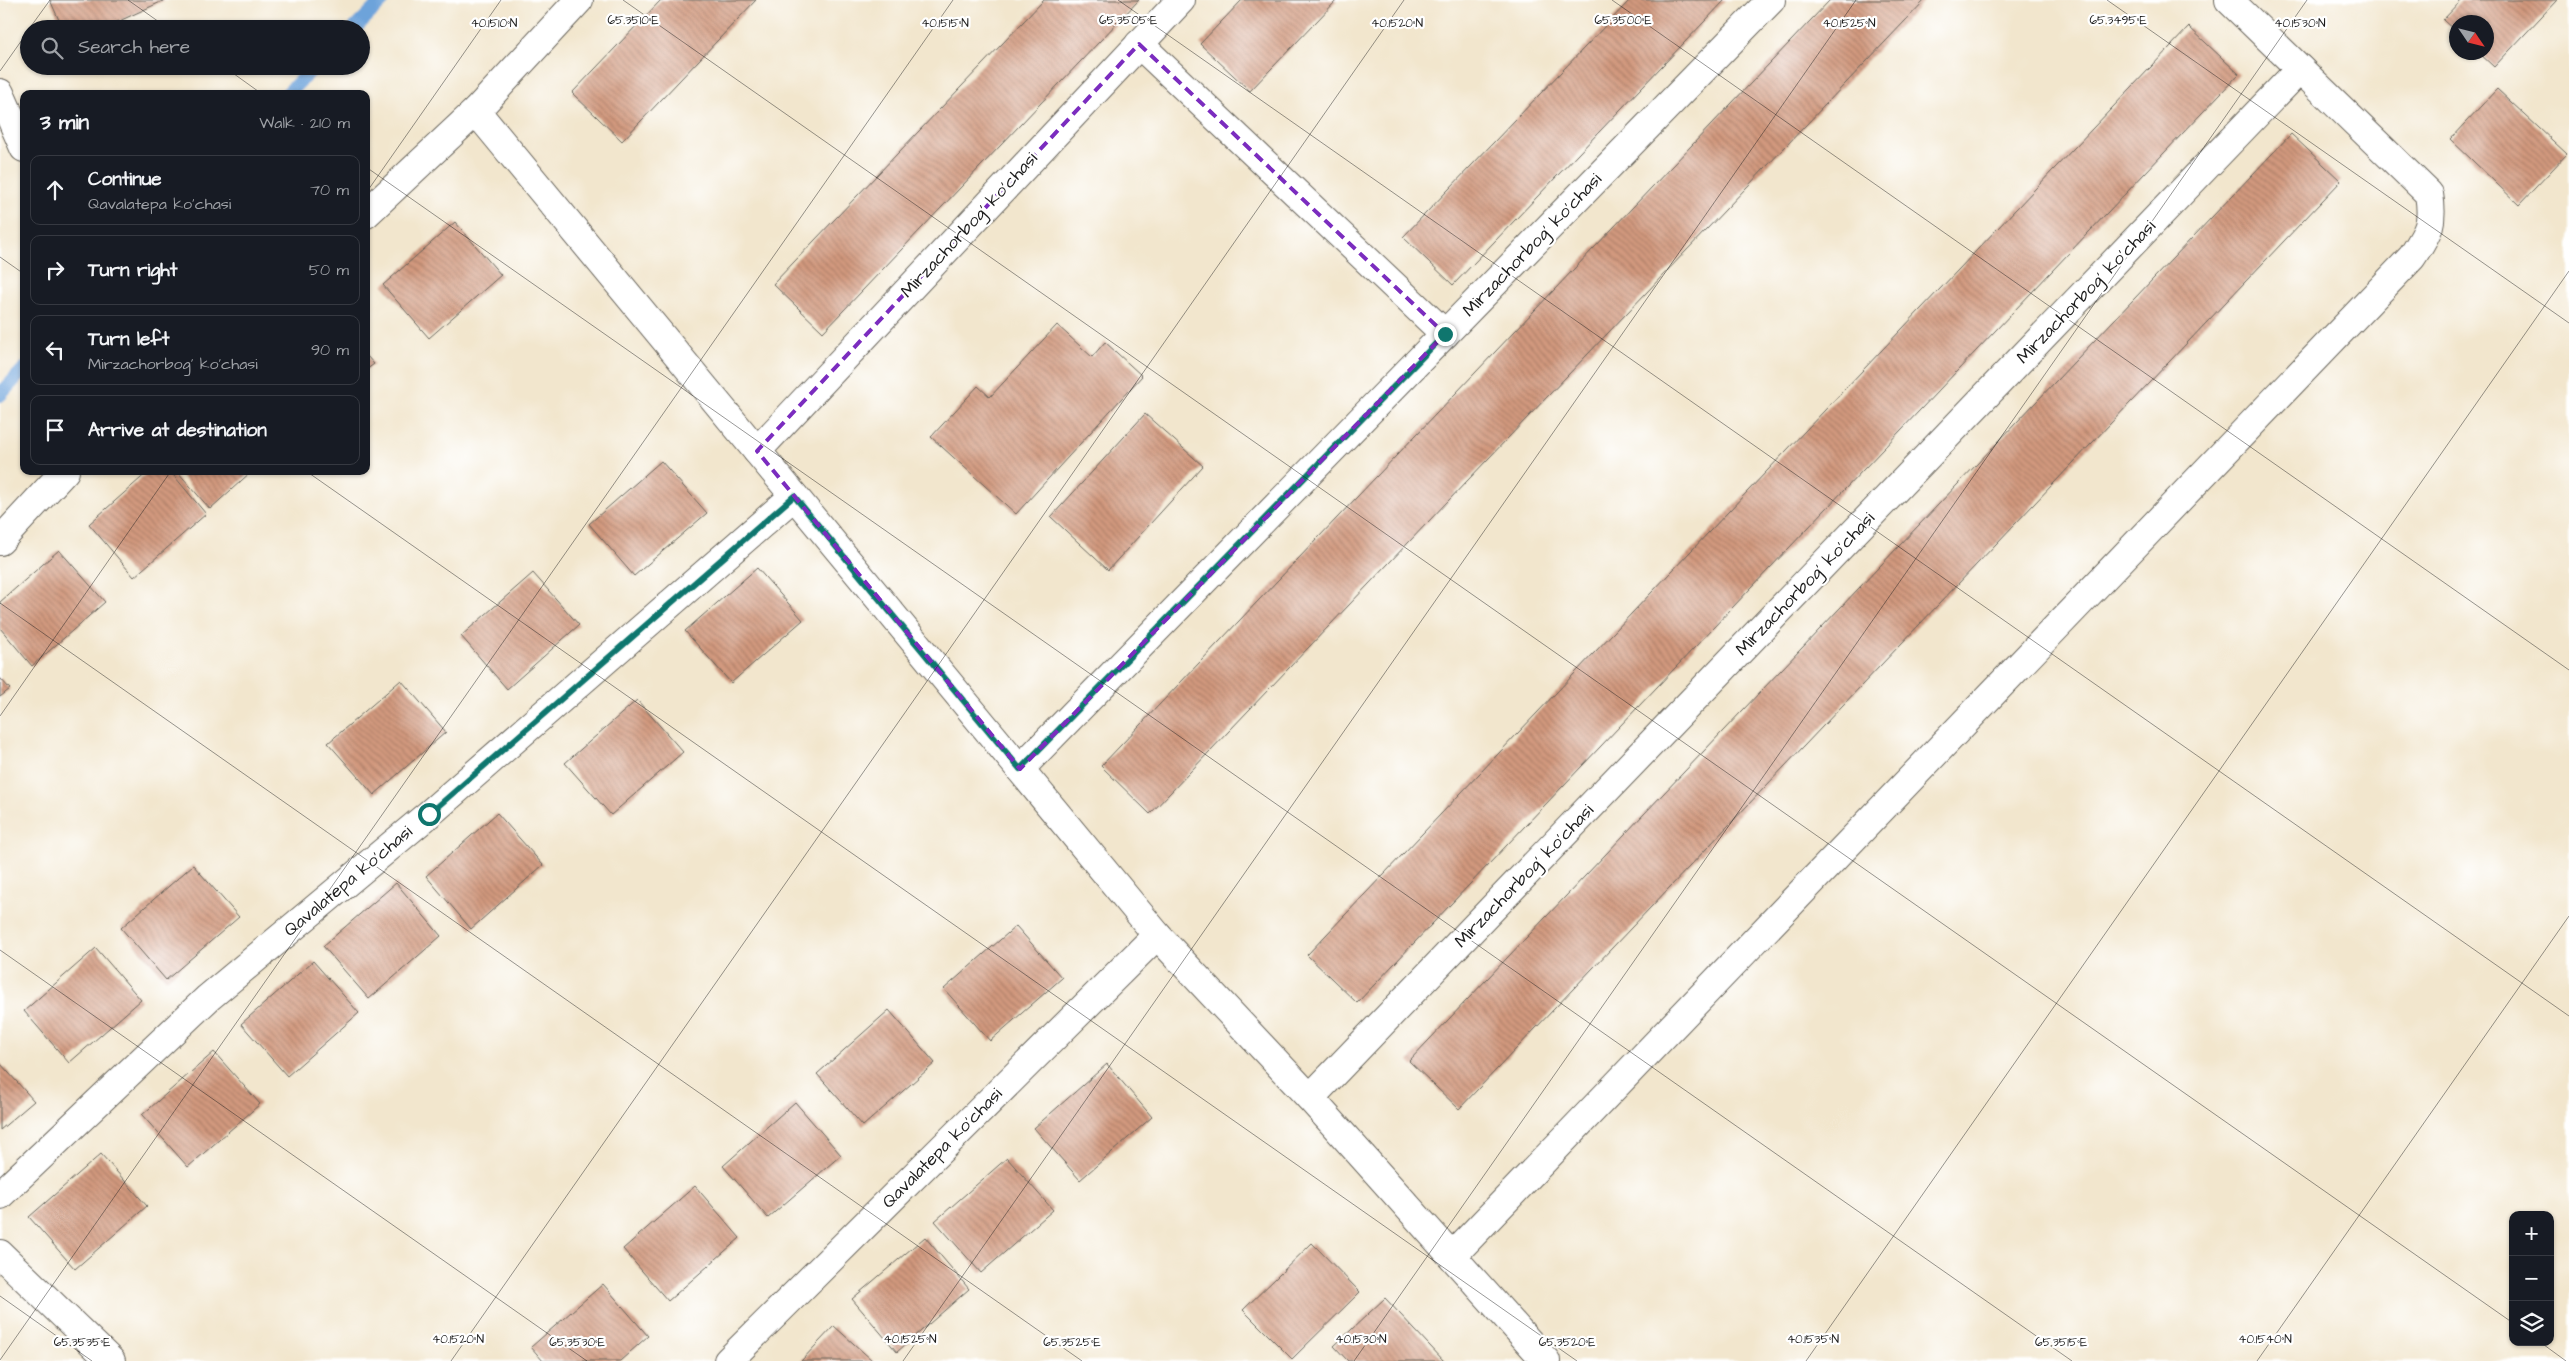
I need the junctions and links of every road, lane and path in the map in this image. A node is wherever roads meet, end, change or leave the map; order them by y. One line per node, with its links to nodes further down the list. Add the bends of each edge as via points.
1 (579, 0): 8 (street)
2 (1181, 0): 5 (street, Mirzachorbog' ko'chasi)
3 (1771, 0): 11 (street, Mirzachorbog' ko'chasi)
4 (2229, 0): 6 (street)
5 (1139, 44): 11 (street); 12 (street, Mirzachorbog' ko'chasi)
6 (2300, 69): 18 (street, Mirzachorbog' ko'chasi); 21 (street, via 2428,194 2433,217 2412,257)
7 (0, 93): 9 (street)
8 (476, 111): 10 (street); 12 (street)
9 (20, 139)
10 (370, 210)
11 (1445, 334): 16 (street, Mirzachorbog' ko'chasi)
12 (757, 451): 14 (street)
13 (61, 475): 15 (street)
14 (794, 496): 16 (street); 19 (street, Qavalatepa ko'chasi, via 429,814 208,998)
15 (0, 541)
16 (1020, 769): 17 (street)
17 (1157, 935): 18 (street); 23 (street, Qavalatepa ko'chasi)
18 (1310, 1098): 21 (street)
19 (0, 1195)
20 (0, 1254): 22 (street)
21 (1452, 1256): 24 (street)
22 (112, 1361)
23 (728, 1361)
24 (1546, 1361)

